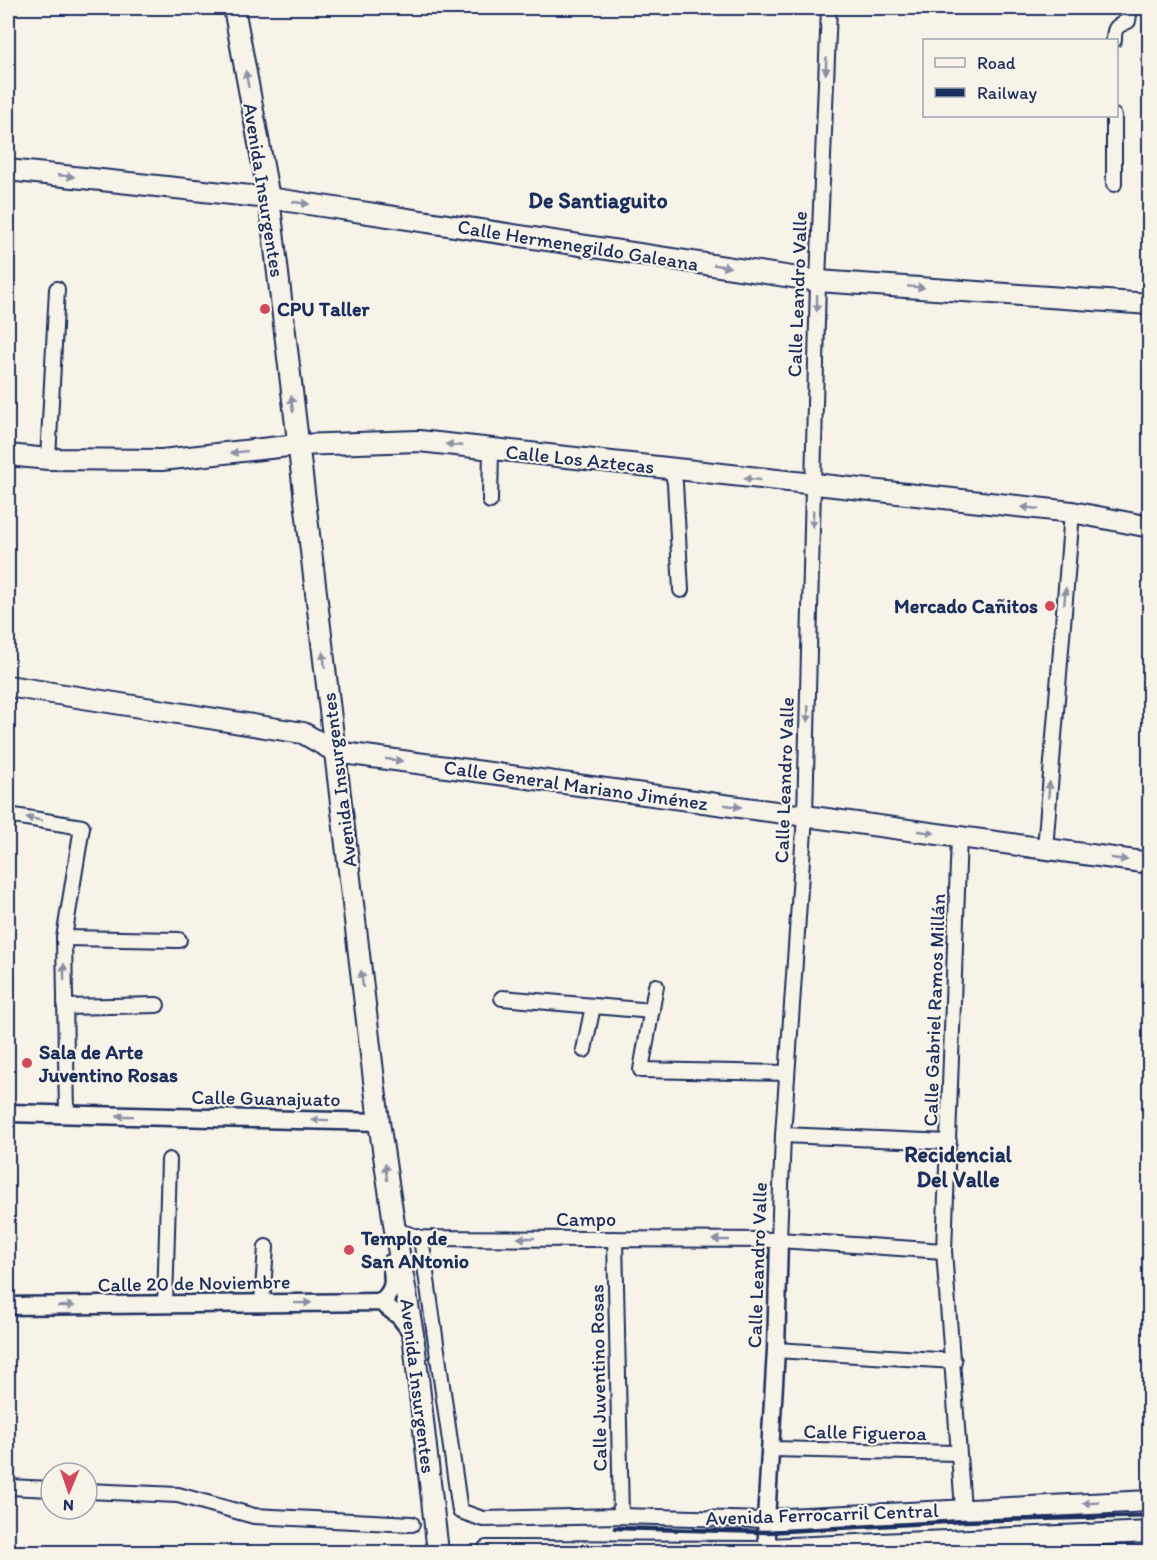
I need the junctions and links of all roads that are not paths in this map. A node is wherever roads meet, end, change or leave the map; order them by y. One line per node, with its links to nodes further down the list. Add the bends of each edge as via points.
1 (234, 8): 8 (main road, Avenida Insurgentes, one-way to 1)
2 (829, 8): 9 (street, Calle Leandro Valle, one-way to 9)
3 (1130, 8): 4 (street, via 1128,21 1116,26)
4 (1113, 39)
5 (1113, 117): 7 (street)
6 (8, 170): 8 (main road, Calle Hermenegildo Galeana, one-way to 8)
7 (1113, 184)
8 (269, 198): 9 (main road, Calle Hermenegildo Galeana, one-way to 9); 12 (main road, Avenida Insurgentes, one-way to 8)
9 (818, 280): 11 (main road, Calle Hermenegildo Galeana, one-way to 11); 17 (street, Calle Leandro Valle, one-way to 17)
10 (57, 289): 15 (street)
11 (1149, 304)
12 (297, 445): 13 (main road, Calle Los Aztecas, one-way to 12, via 419,441); 15 (main road, Calle Los Aztecas, one-way to 15, via 162,460); 23 (main road, Avenida Insurgentes, one-way to 12)
13 (491, 449): 16 (main road, Calle Los Aztecas); 18 (street)
14 (8, 455): 15 (main road, Calle Los Aztecas)
15 (48, 459)
16 (672, 470): 17 (main road, Calle Los Aztecas, one-way to 16); 21 (street)
17 (814, 486): 19 (main road, Calle Los Aztecas, one-way to 17); 25 (street, Calle Leandro Valle, one-way to 25)
18 (490, 501)
19 (1072, 512): 20 (main road, Calle Los Aztecas); 27 (street, one-way to 19)
20 (1149, 527)
21 (681, 590)
22 (8, 686): 23 (main road, Calle General Mariano Jiménez, via 303,733)
23 (336, 752): 25 (main road, Calle General Mariano Jiménez, one-way to 25); 41 (main road, Avenida Insurgentes, one-way to 23)
24 (8, 815): 29 (street, one-way to 24, via 82,827)
25 (805, 816): 26 (main road, Calle General Mariano Jiménez, one-way to 26); 38 (street, Calle Leandro Valle)
26 (959, 836): 27 (main road, Calle General Mariano Jiménez); 43 (street, Calle Gabriel Ramos Millán)
27 (1045, 849): 28 (main road, Calle General Mariano Jiménez, one-way to 28)
28 (1149, 863)
29 (64, 938): 30 (street); 35 (street, one-way to 29)
30 (179, 940)
31 (656, 986): 36 (street)
32 (502, 998): 34 (street)
33 (157, 1005): 35 (street)
34 (593, 1006): 36 (street); 37 (street)
35 (65, 1007): 40 (street)
36 (652, 1011): 38 (street, via 641,1070)
37 (584, 1050)
38 (787, 1073): 42 (street, Calle Leandro Valle)
39 (8, 1113): 40 (street, Calle Guanajuato)
40 (67, 1114): 41 (street, Calle Guanajuato, one-way to 40)
41 (379, 1122): 45 (main road, Avenida Insurgentes, one-way to 41)
42 (783, 1135): 43 (street); 48 (street, Calle Leandro Valle)
43 (949, 1142): 50 (street, Calle Gabriel Ramos Millán)
44 (169, 1160): 53 (street)
45 (395, 1230): 46 (street, Campo); 51 (street, via 387,1240 394,1282 391,1294); 55 (main road, Avenida Insurgentes)
46 (421, 1238): 47 (street, Campo, one-way to 46); 65 (street, Avenida Ferrocarril Central, via 460,1510 483,1519)
47 (615, 1239): 48 (street, Campo, one-way to 47); 65 (street, Calle Juventino Rosas)
48 (779, 1240): 50 (street, Campo); 56 (street, Calle Leandro Valle)
49 (266, 1247): 52 (street)
50 (944, 1251): 57 (street, Calle Gabriel Ramos Millán)
51 (381, 1302): 52 (street, Calle 20 de Noviembre, one-way to 51); 55 (street)
52 (262, 1304): 53 (street, Calle 20 de Noviembre)
53 (165, 1305): 54 (street, Calle 20 de Noviembre, one-way to 53)
54 (8, 1306)
55 (413, 1334): 72 (main road, Avenida Insurgentes)
56 (776, 1350): 57 (street); 58 (street, Calle Leandro Valle)
57 (954, 1361): 59 (street, Calle Gabriel Ramos Millán)
58 (771, 1449): 59 (street, Calle Figueroa); 66 (street, Calle Leandro Valle)
59 (958, 1454): 64 (street, Calle Gabriel Ramos Millán)
60 (8, 1487): 61 (street)
61 (39, 1488)
62 (99, 1492): 67 (street, via 178,1495 254,1516)
63 (1149, 1501): 64 (main road, Avenida Ferrocarril Central, one-way to 64)
64 (963, 1509): 66 (main road, Avenida Ferrocarril Central)
65 (621, 1516): 66 (street, Avenida Ferrocarril Central)
66 (766, 1520): 71 (street, Calle Leandro Valle)
67 (412, 1524)
68 (1149, 1532): 69 (main road, Avenida Ferrocarril Central)
69 (971, 1546): 71 (main road, Avenida Ferrocarril Central)
70 (486, 1548): 71 (street, Avenida Ferrocarril Central)
71 (768, 1551)
72 (438, 1552)

